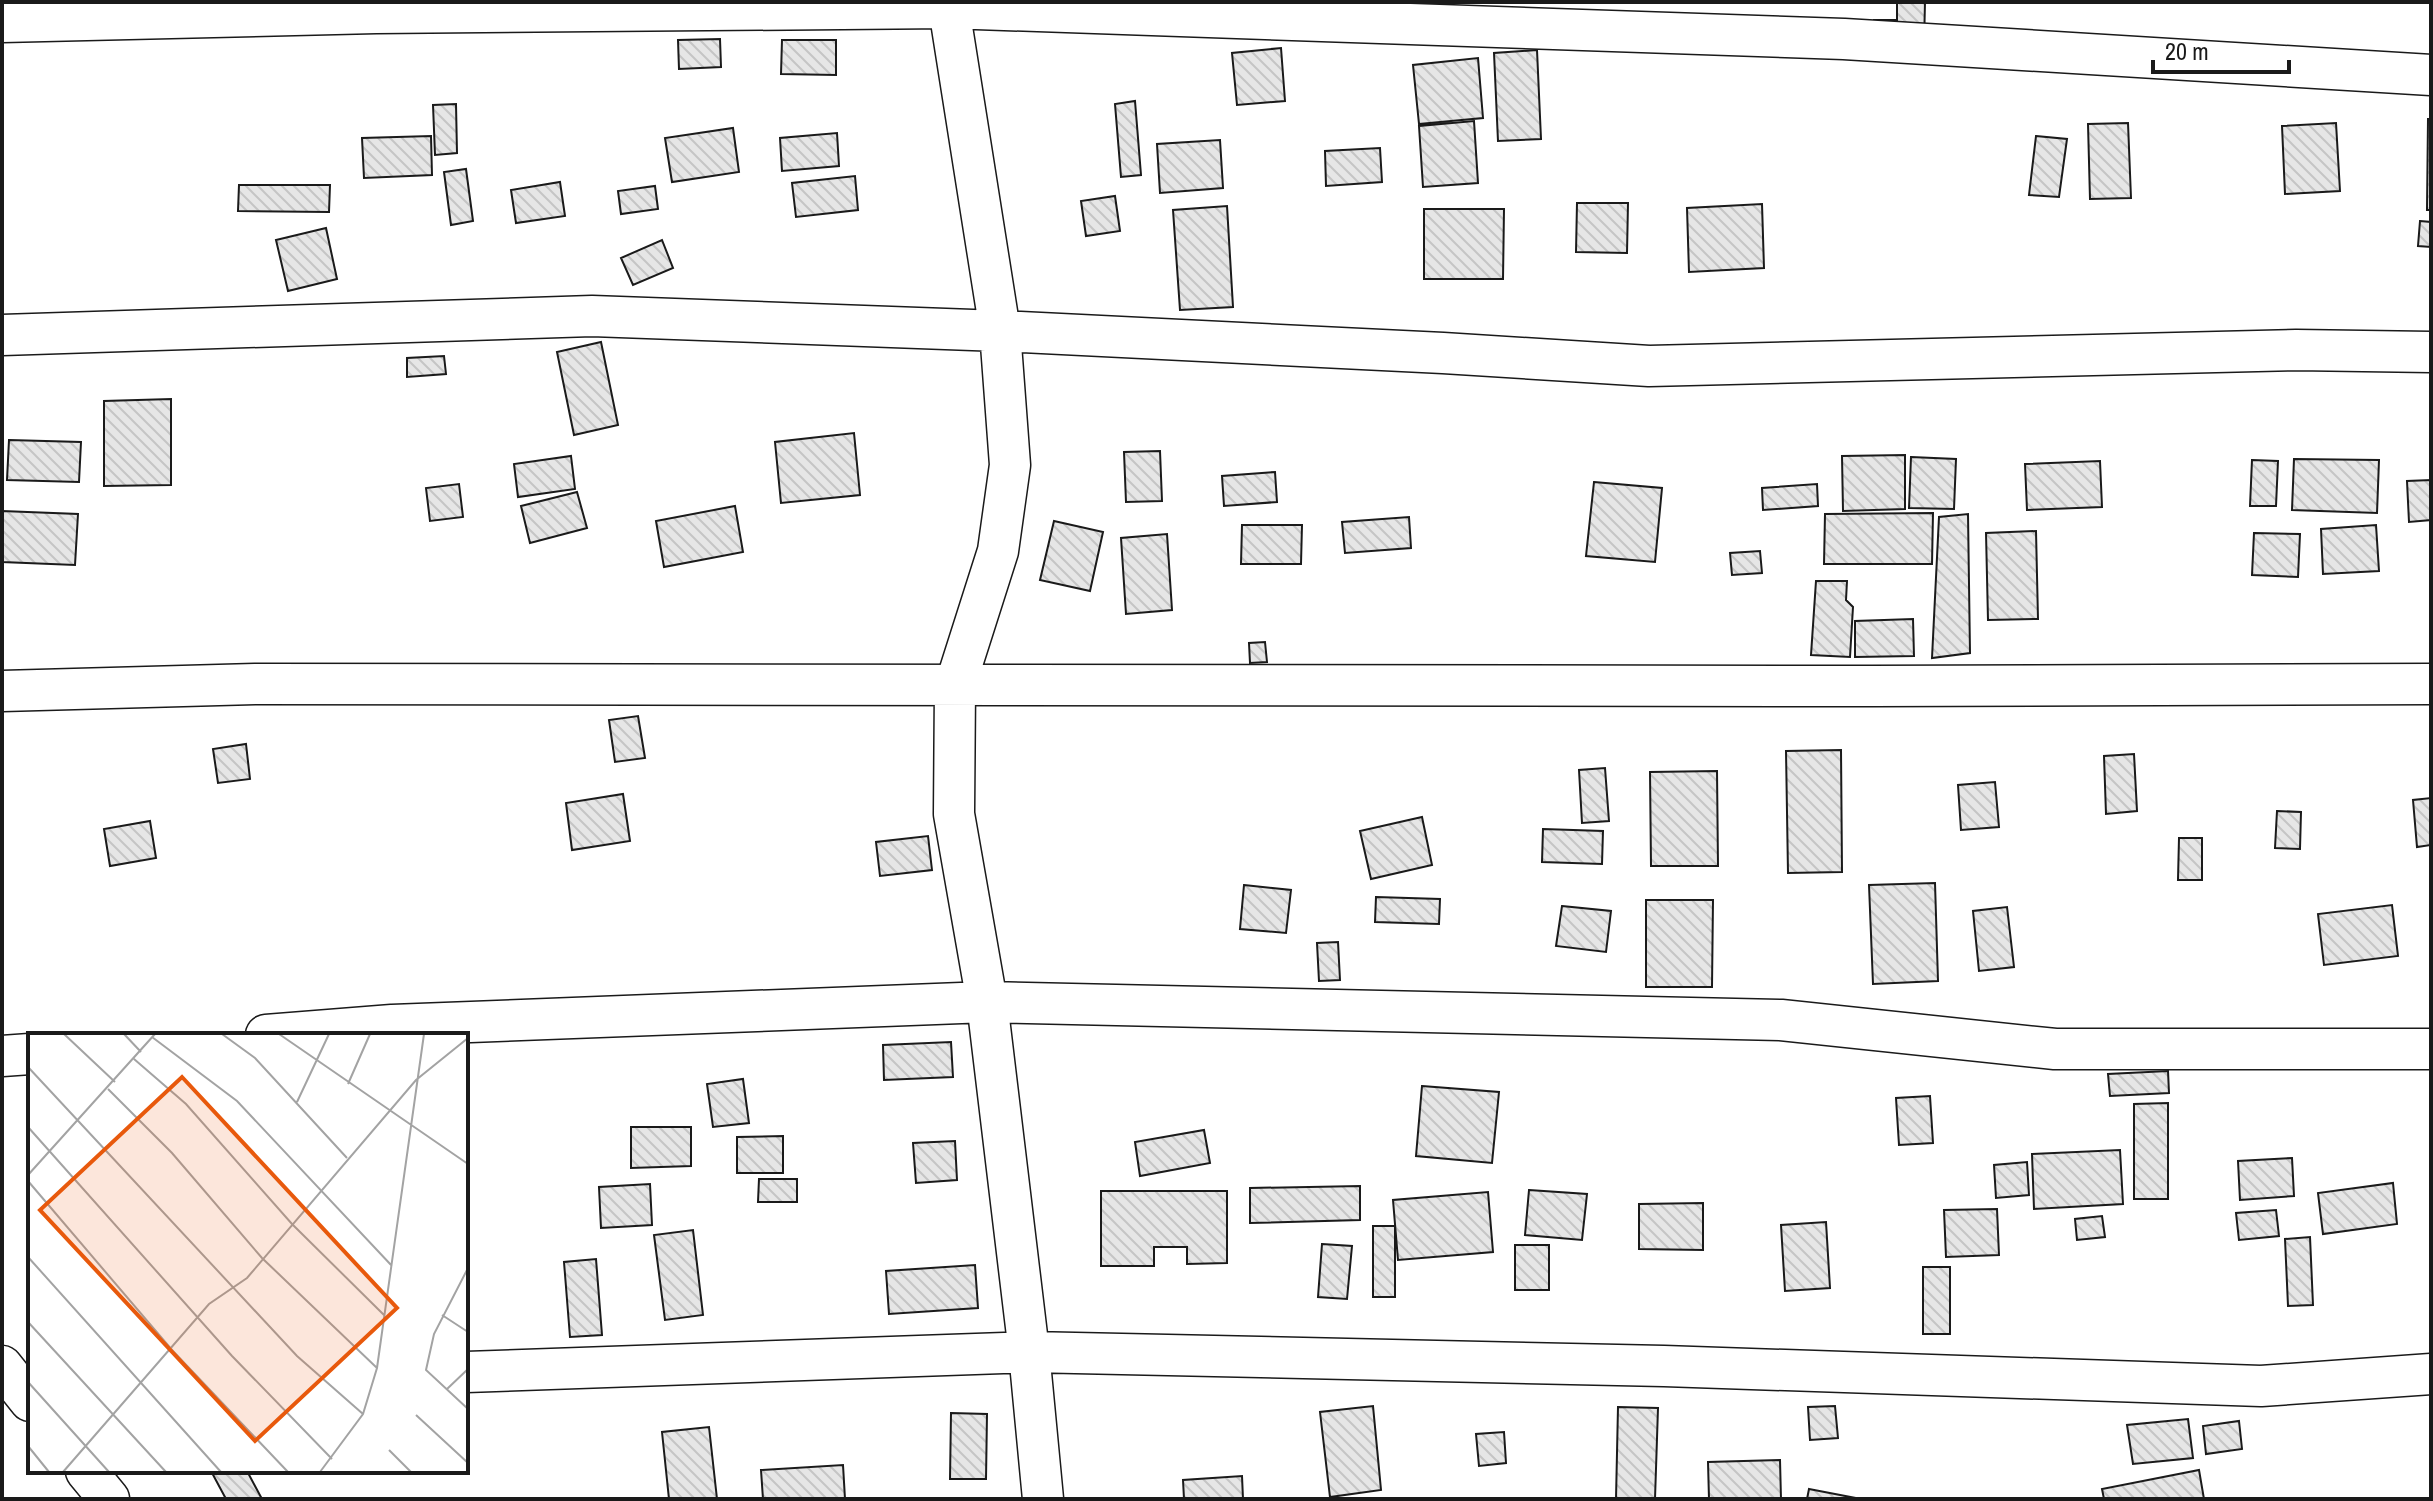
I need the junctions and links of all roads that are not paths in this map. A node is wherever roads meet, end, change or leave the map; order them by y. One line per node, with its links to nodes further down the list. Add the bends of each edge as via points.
1 (948, 5): 2 (street); 3 (street, via 1844,39); 4 (street)
2 (2, 22)
3 (2431, 75)
4 (1000, 331): 5 (street, via 592,316); 6 (street, via 1649,366 2296,350); 8 (street, via 1010,465 998,551)
5 (2, 335)
6 (2431, 352)
7 (2431, 684): 8 (street)
8 (955, 686): 9 (street, via 255,684); 10 (street, via 954,814)
9 (2, 691)
10 (987, 1002): 11 (street); 12 (street, via 1781,1020 2055,1049); 15 (street)
11 (291, 1033)
12 (2431, 1049)
13 (28, 1054): 14 (street)
14 (2, 1056)
15 (1029, 1352): 16 (street); 17 (street, via 2261,1386); 20 (street)
16 (468, 1372)
17 (2431, 1374)
18 (88, 1473): 19 (street)
19 (109, 1499)
20 (1043, 1499)

